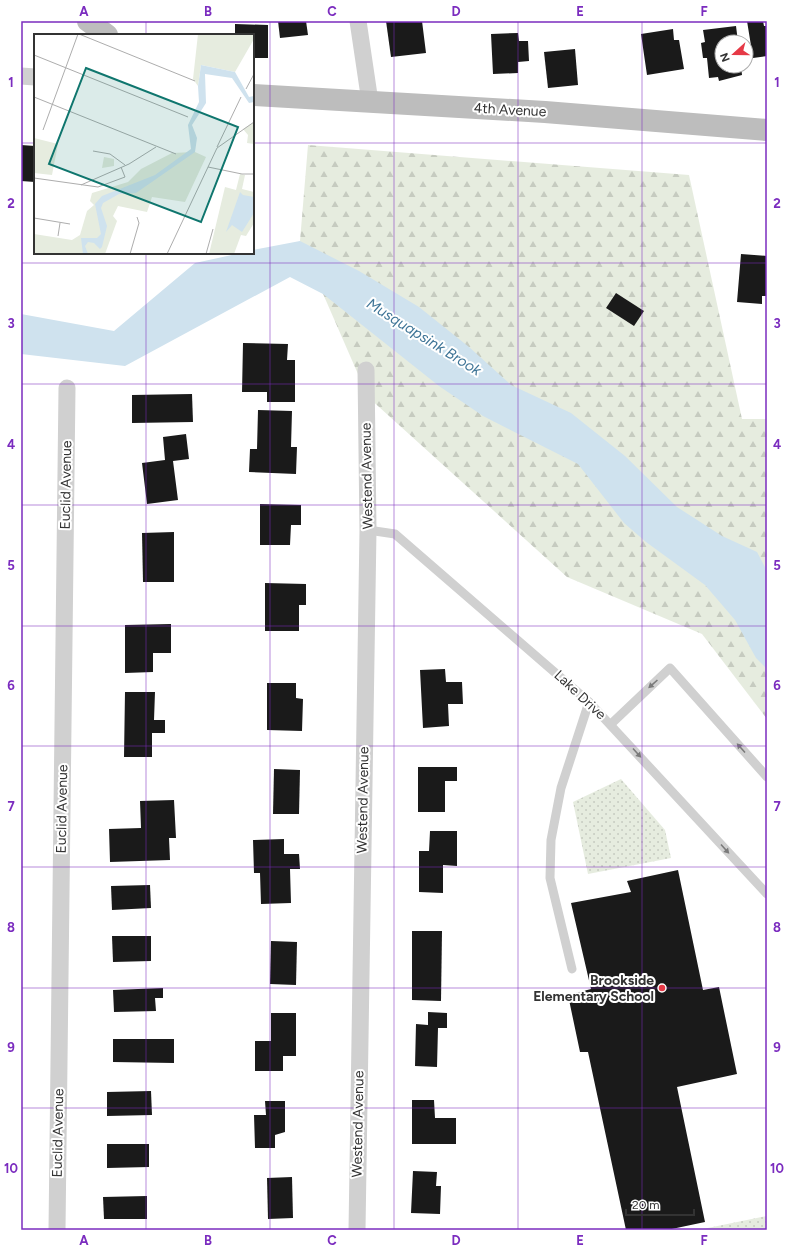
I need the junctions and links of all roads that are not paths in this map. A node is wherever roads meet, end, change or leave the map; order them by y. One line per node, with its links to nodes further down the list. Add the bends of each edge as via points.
1 (88, 21): 3 (main road)
2 (358, 21): 7 (street)
3 (106, 34)
4 (21, 76): 5 (street)
5 (34, 78)
6 (254, 95): 7 (main road, 4th Avenue)
7 (370, 102): 8 (main road, 4th Avenue, via 545,112)
8 (767, 130)
9 (366, 370): 11 (street, Westend Avenue)
10 (67, 388): 17 (street, Euclid Avenue)
11 (368, 530): 12 (lane, Lake Drive, via 395,534); 18 (street, Westend Avenue)
12 (589, 702): 13 (lane, Lake Drive); 16 (lane, via 561,788 551,840 550,878)
13 (611, 724): 14 (lane, one-way to 13, via 670,668); 15 (lane, Lake Drive, one-way to 15)
14 (767, 777)
15 (767, 894)
16 (572, 969)
17 (57, 1230)
18 (357, 1230)

